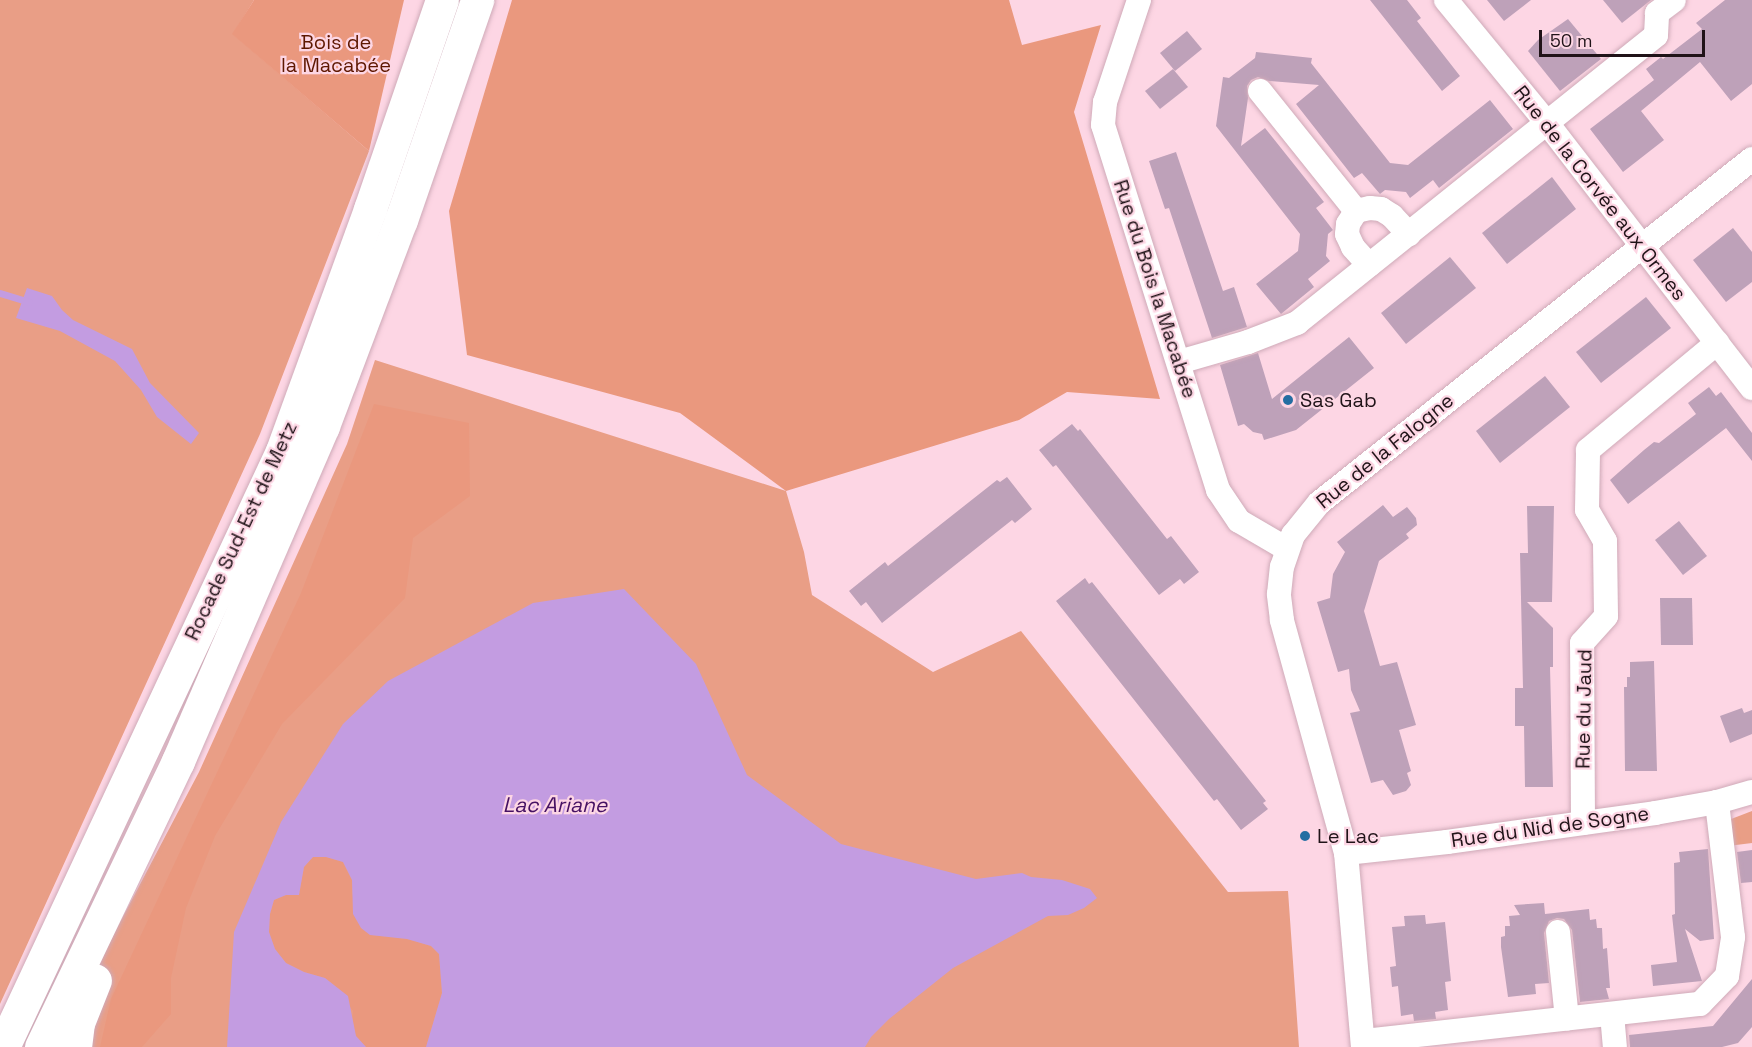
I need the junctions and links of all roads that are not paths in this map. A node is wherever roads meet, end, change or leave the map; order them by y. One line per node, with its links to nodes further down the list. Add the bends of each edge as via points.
1 (441, 0): 26 (highway, Rocade Sud-Est de Metz, via 282,451)
2 (477, 0): 17 (highway, Rocade Sud-Est de Metz, via 358,339)
3 (1139, 0): 14 (street, Rue du Bois la Macabée, via 1105,102 1103,125)
4 (1446, 0): 7 (street, Rue de la Corvée aux Ormes)
5 (1674, 0): 7 (street, via 1657,13 1656,35)
6 (1260, 91): 9 (street)
7 (1546, 123): 10 (street); 11 (street, Rue de la Corvée aux Ormes)
8 (1752, 159): 11 (street, Rue de la Falogne)
9 (1356, 211): 10 (street, via 1381,209); 12 (street, via 1347,234)
10 (1409, 234): 12 (street)
11 (1641, 246): 13 (street, Rue de la Corvée aux Ormes); 16 (street, Rue de la Falogne, via 1319,503 1293,535)
12 (1370, 266): 14 (street, via 1297,323)
13 (1717, 343): 15 (street, Rue de la Corvée aux Ormes); 20 (street, Rue du Jaud, via 1588,450 1587,510 1605,541 1606,616 1582,643)
14 (1179, 362): 16 (street, Rue du Bois la Macabée, via 1218,490 1227,507 1239,521)
15 (1752, 388)
16 (1287, 549): 21 (street, Rue de la Falogne, via 1279,594 1282,620)
17 (178, 761): 27 (highway, Rocade Sud-Est de Metz); 28 (highway, via 78,1023)
18 (1752, 792): 19 (street, Rue du Nid de Sogne)
19 (1717, 802): 20 (street, Rue du Nid de Sogne); 23 (street, via 1733,938 1727,976 1700,1004)
20 (1583, 824): 21 (street, Rue du Nid de Sogne)
21 (1347, 853): 25 (street, Rue de la Falogne)
22 (1558, 932): 24 (street)
23 (1612, 1014): 24 (street); 29 (street)
24 (1567, 1018): 25 (street)
25 (1363, 1044)
26 (3, 1047)
27 (41, 1047)
28 (75, 1047)
29 (1615, 1047)

